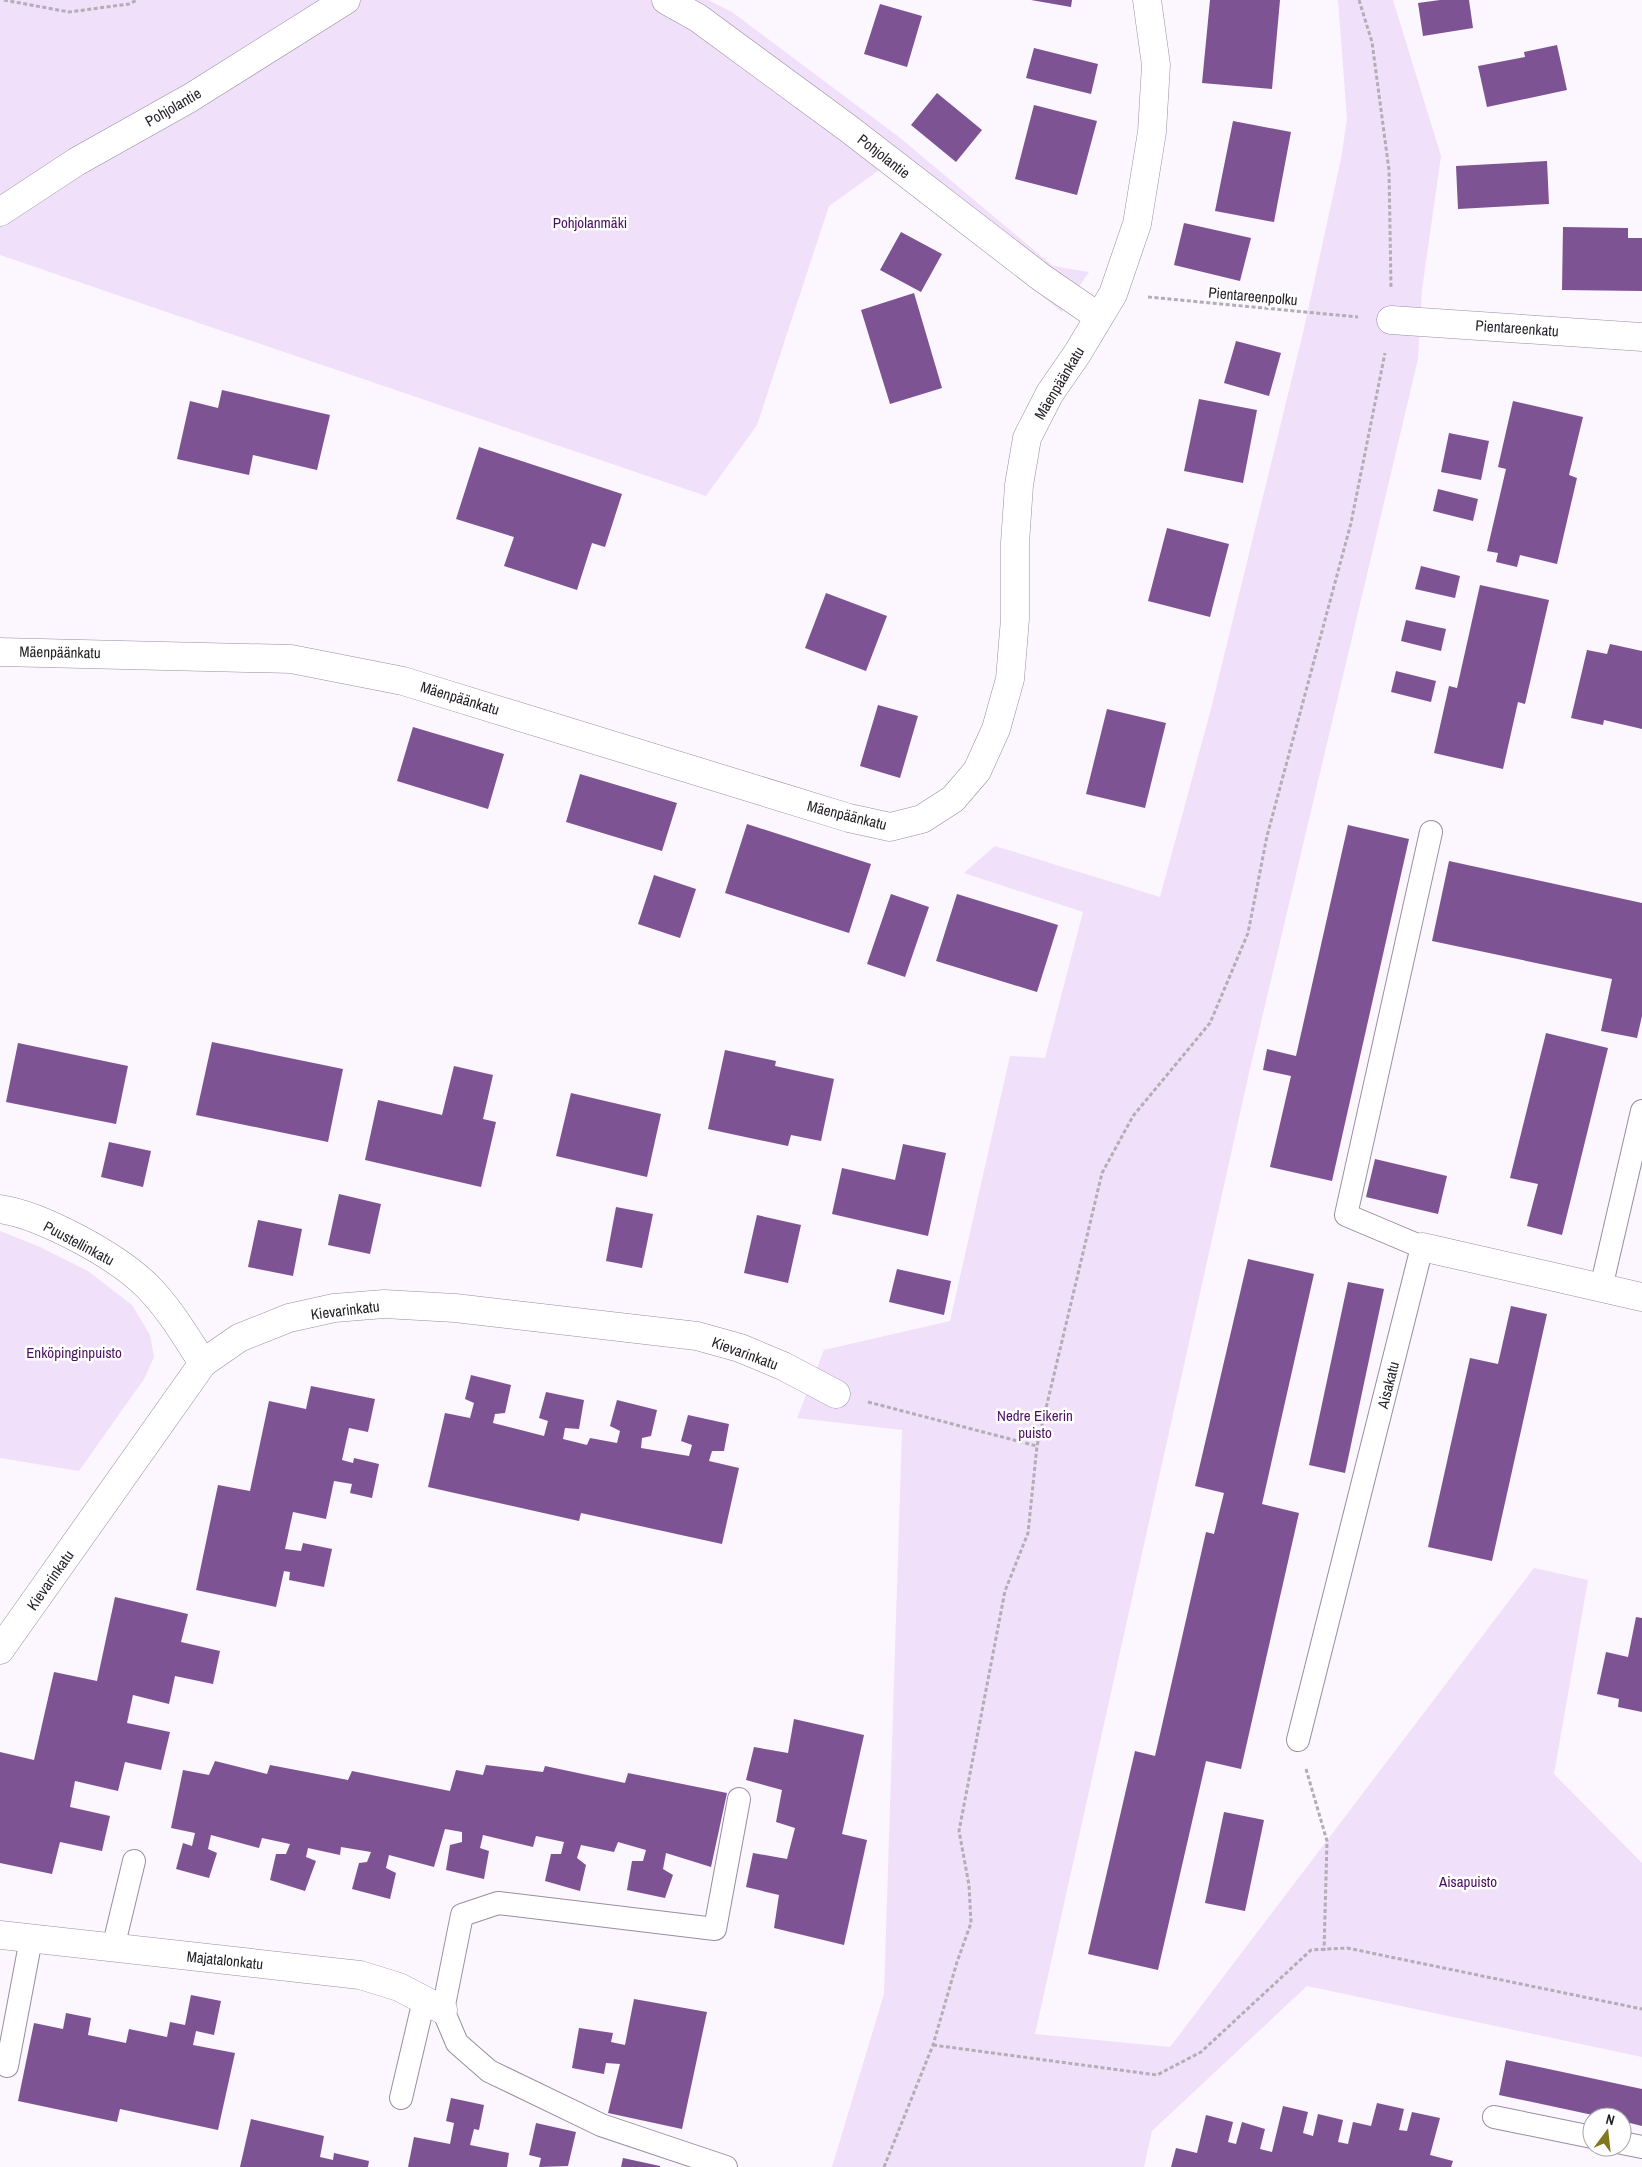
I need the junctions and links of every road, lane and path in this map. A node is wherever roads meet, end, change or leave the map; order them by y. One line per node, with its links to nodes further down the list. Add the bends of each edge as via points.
1 (4, 0): 2 (path, via 69,12 129,4)
2 (137, 0)
3 (346, 0): 7 (street, Pohjolantie, via 190,98 76,162)
4 (666, 0): 8 (street, Pohjolantie, via 698,18 849,129 1042,278)
5 (1147, 0): 8 (street, Mäenpäänkatu, via 1156,65 1152,132 1137,224)
6 (1359, 0): 9 (path, via 1372,42 1389,170)
7 (0, 212)
8 (1106, 306): 9 (path, Pientareenpolku); 11 (street, Mäenpäänkatu, via 1050,393 1028,438 1019,485 1010,679 996,729 977,771 953,799 922,820 890,827 849,818 403,681 291,659)
9 (1391, 320): 10 (street, Pientareenkatu); 20 (path, via 1351,523 1267,836 1248,933 1210,1023 1133,1116 1102,1173)
10 (1642, 337)
11 (0, 652)
12 (1431, 832): 15 (lane, via 1346,1215)
13 (1642, 1111): 16 (lane)
14 (0, 1209): 18 (street, Puustellinkatu, via 11,1210 56,1228 110,1258 147,1286 178,1323)
15 (1422, 1247): 16 (street); 22 (lane, Aisakatu)
16 (1601, 1288): 17 (street)
17 (1642, 1297)
18 (204, 1364): 19 (street, Kievarinkatu, via 240,1338 289,1318 334,1308 384,1304 697,1336 740,1348); 21 (street, Kievarinkatu)
19 (836, 1394): 20 (path)
20 (1037, 1446): 31 (path, via 1028,1534 1006,1591 959,1831 969,1885 971,1924)
21 (0, 1650)
22 (1298, 1740): 28 (path, via 1327,1841)
23 (739, 1799): 29 (lane, via 715,1929 498,1903 462,1915)
24 (134, 1861): 27 (lane)
25 (0, 1935): 26 (street, Majatalonkatu)
26 (32, 1939): 27 (street, Majatalonkatu); 32 (lane)
27 (113, 1948): 29 (street, Majatalonkatu, via 360,1974 399,1987)
28 (1324, 1951): 30 (path, via 1347,1948); 31 (path, via 1311,1950 1201,2052 1158,2075)
29 (434, 2005): 33 (lane); 36 (lane, via 457,2043 489,2071 601,2125)
30 (1642, 2009)
31 (933, 2045): 37 (path)
32 (7, 2066)
33 (401, 2098)
34 (1494, 2117): 35 (lane)
35 (1582, 2135)
36 (726, 2167)
37 (884, 2167)

